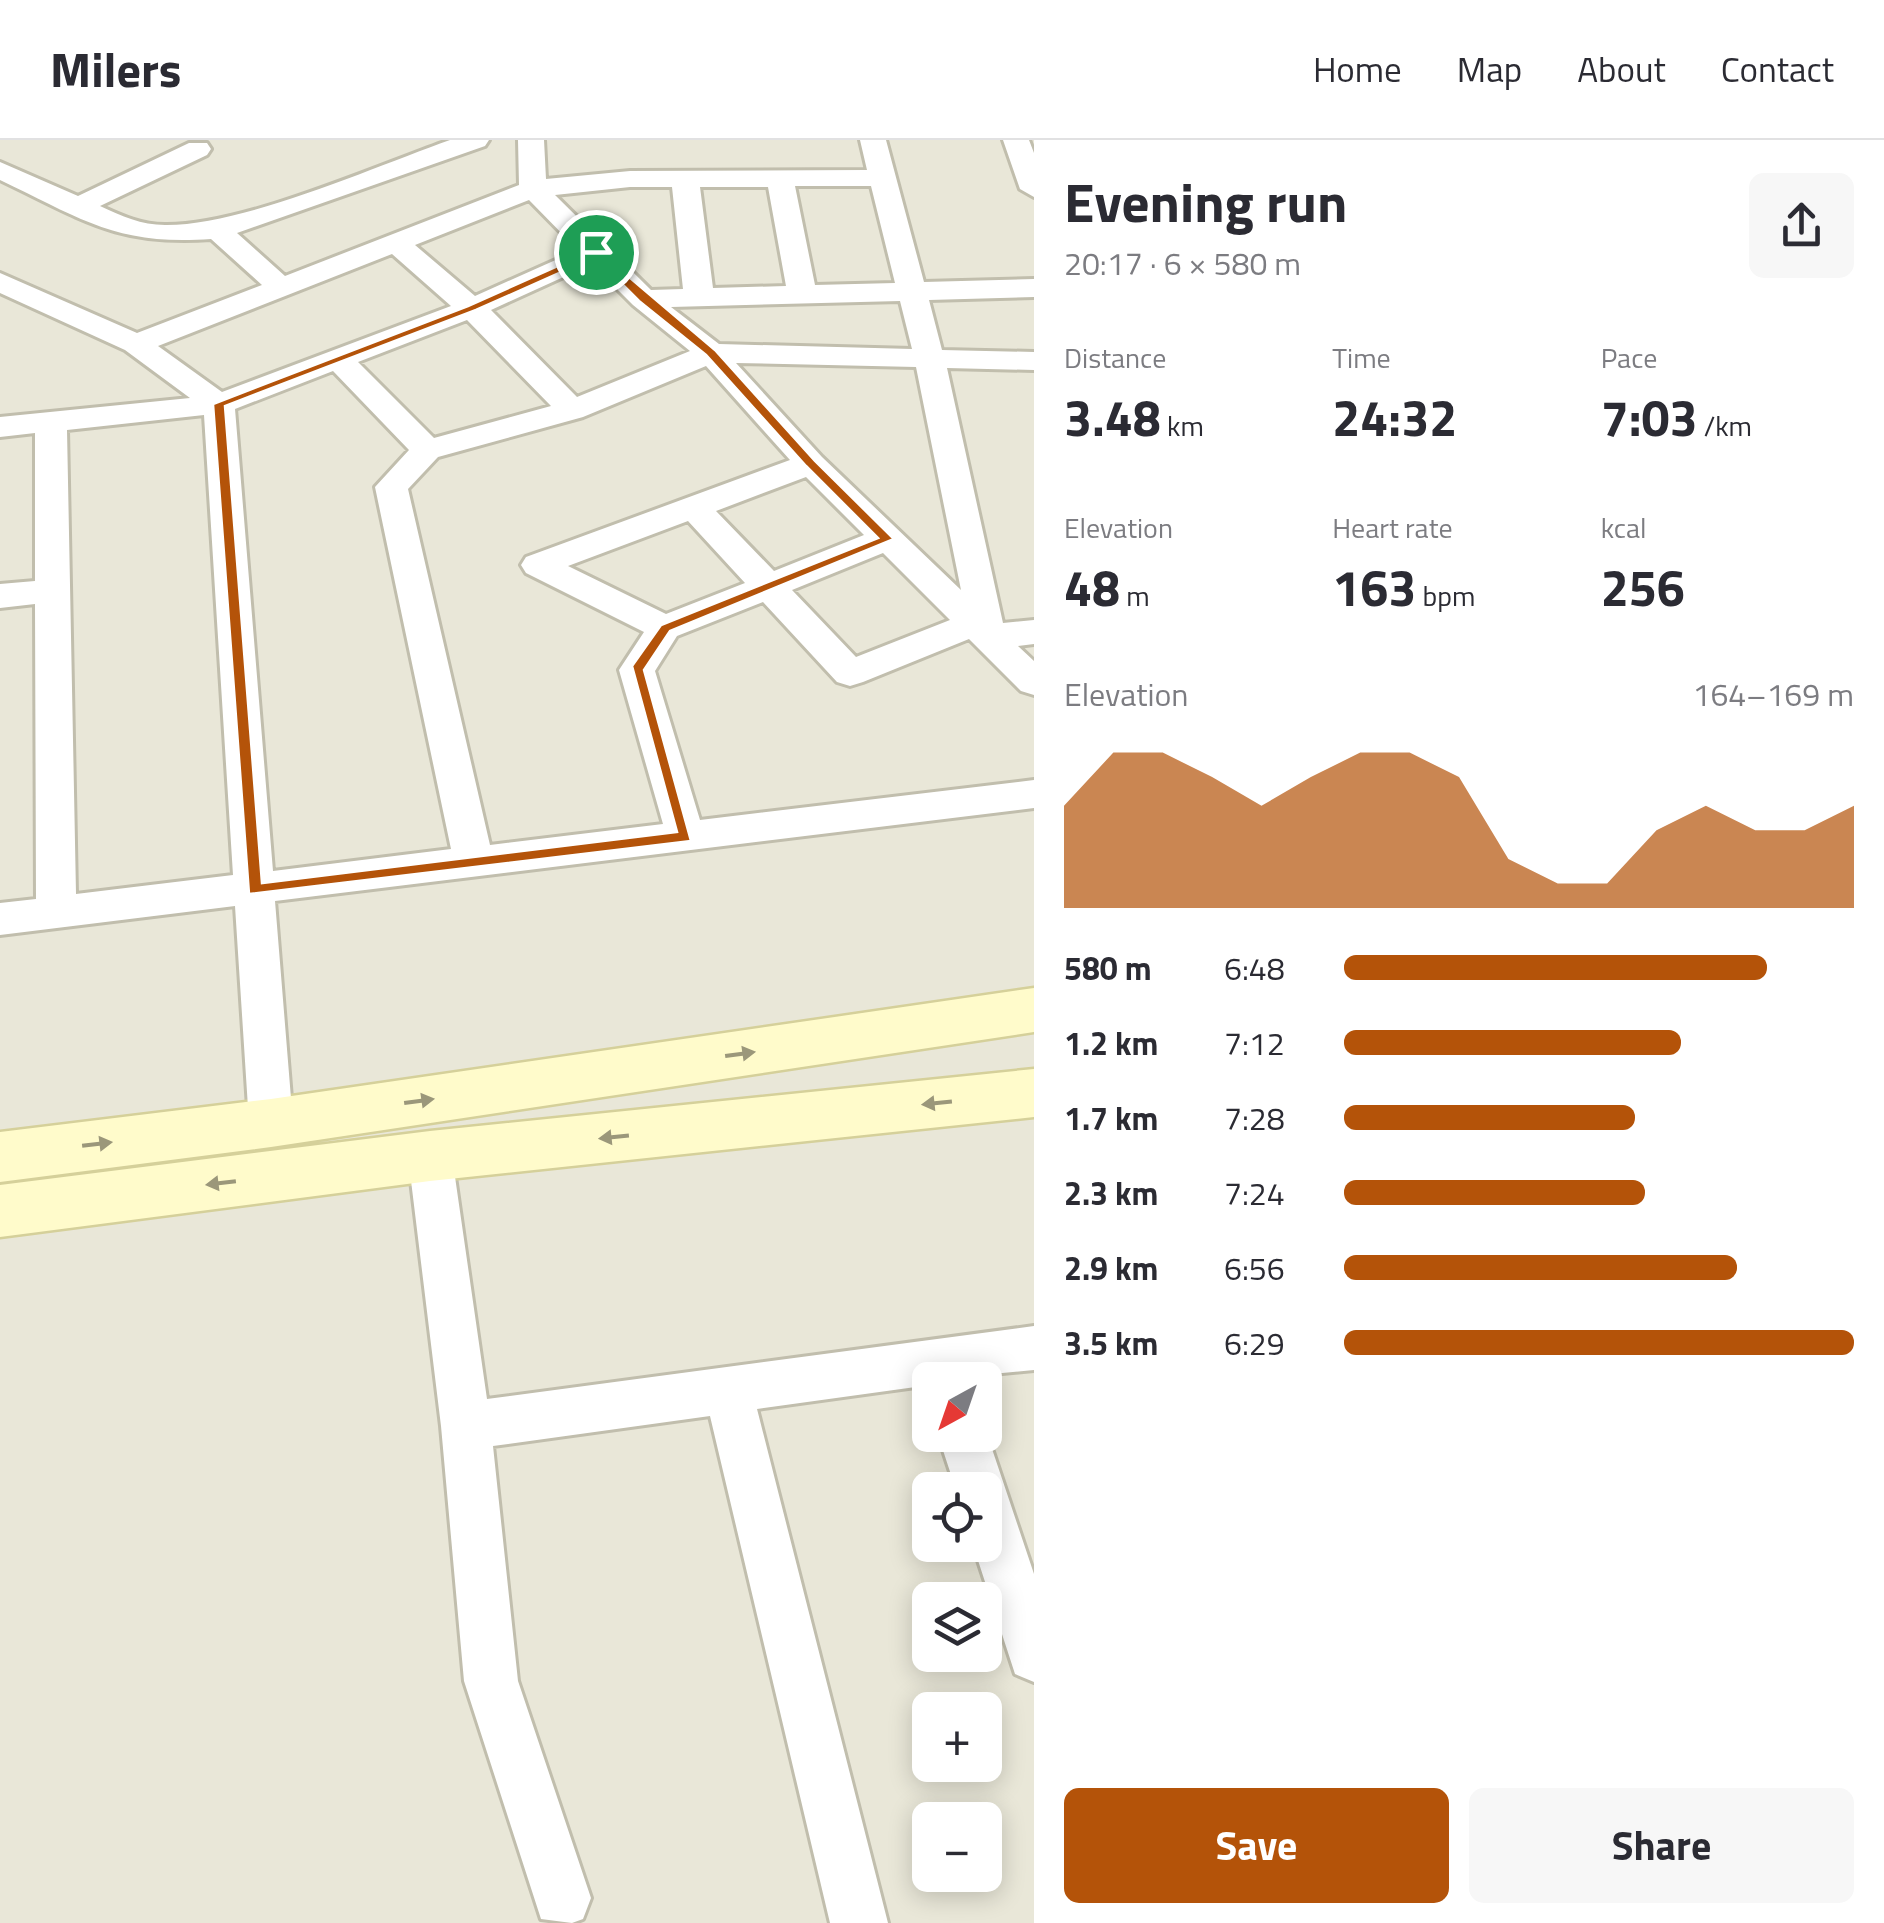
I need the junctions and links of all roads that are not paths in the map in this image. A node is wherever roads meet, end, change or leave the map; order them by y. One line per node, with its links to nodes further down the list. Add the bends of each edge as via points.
1 (476, 140): 13 (street)
2 (532, 140): 11 (street)
3 (873, 140): 8 (street)
4 (1016, 140): 10 (street)
5 (189, 143): 12 (street)
6 (0, 170): 12 (street)
7 (780, 178): 8 (street); 9 (street); 20 (street)
8 (884, 178): 19 (street)
9 (685, 179): 11 (street); 21 (street)
10 (1034, 188)
11 (532, 189): 14 (street); 15 (street)
12 (78, 206): 13 (street, via 128,229)
13 (218, 230): 17 (street)
14 (396, 243): 17 (street); 25 (street)
15 (596, 252): 23 (street); 25 (street)
16 (0, 282): 22 (street)
17 (281, 288): 26 (street)
18 (1034, 288): 19 (street)
19 (912, 290): 20 (street); 29 (street)
20 (802, 294): 21 (street)
21 (698, 297): 23 (street)
22 (34, 298): 24 (street); 26 (street)
23 (643, 299): 27 (street)
24 (0, 308)
25 (472, 308): 28 (street); 32 (street)
26 (136, 344): 31 (street)
27 (710, 353): 29 (street); 32 (street); 36 (street)
28 (338, 359): 31 (street); 35 (street)
29 (930, 361): 30 (street); 43 (street)
30 (1034, 361)
31 (219, 404): 33 (street); 49 (street)
32 (572, 410): 35 (street)
33 (51, 422): 34 (street); 40 (street)
34 (0, 427)
35 (427, 450): 48 (street, via 391,487)
36 (810, 464): 37 (street); 38 (street)
37 (694, 508): 39 (street); 42 (street, via 538,565)
38 (887, 539): 39 (street); 43 (street)
39 (768, 587): 42 (street); 43 (street, via 850,673)
40 (52, 591): 41 (street); 50 (street)
41 (0, 596)
42 (666, 628): 47 (street, via 637,670)
43 (980, 630): 44 (street); 45 (street)
44 (1034, 632)
45 (1034, 682)
46 (1034, 794): 47 (street)
47 (686, 837): 48 (street)
48 (474, 863): 49 (street)
49 (254, 890): 50 (street); 54 (street)
50 (56, 913): 51 (street)
51 (0, 920)
52 (1034, 1010): 54 (street, one-way to 52)
53 (1034, 1094): 56 (street, one-way to 56)
54 (275, 1149): 55 (street, one-way to 54); 56 (street); 57 (street, one-way to 57)
55 (0, 1156)
56 (430, 1156): 62 (street)
57 (0, 1211)
58 (1034, 1348): 59 (street)
59 (978, 1362)
60 (912, 1374): 61 (street)
61 (728, 1390): 62 (street); 66 (street)
62 (466, 1426): 65 (street, via 491,1681)
63 (1002, 1555): 64 (street)
64 (1034, 1654)
65 (562, 1898)
66 (860, 1923)

